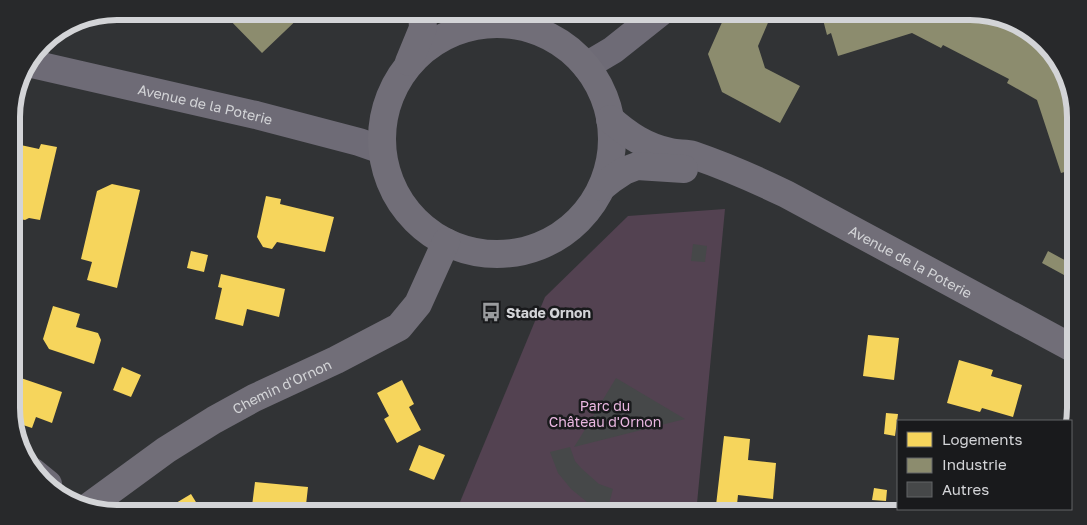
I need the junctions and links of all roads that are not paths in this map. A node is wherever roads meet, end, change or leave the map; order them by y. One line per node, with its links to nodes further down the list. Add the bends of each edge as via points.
1 (423, 20): 4 (street, via 423,28)
2 (525, 20): 4 (street, via 465,28 431,44); 6 (street, via 571,51)
3 (651, 20): 6 (street, via 613,50)
4 (409, 64): 8 (street, via 395,83 386,104)
5 (35, 65): 8 (street, Avenue de la Poterie, via 256,115)
6 (586, 66): 7 (street, via 597,82)
7 (610, 119): 9 (street, Avenue de la Poterie, via 655,149 690,154); 10 (street, via 611,154)
8 (382, 150): 11 (street, via 385,170 402,205 414,220)
9 (745, 174): 10 (street, Avenue de la Poterie, via 637,166 612,178); 12 (street, Avenue de la Poterie)
10 (602, 187): 11 (street, via 588,210 573,225 537,247 498,254 462,249)
11 (446, 242): 13 (street, Chemin d'Ornon, via 418,304 399,327 214,420 166,450)
12 (1067, 345)
13 (95, 502)

